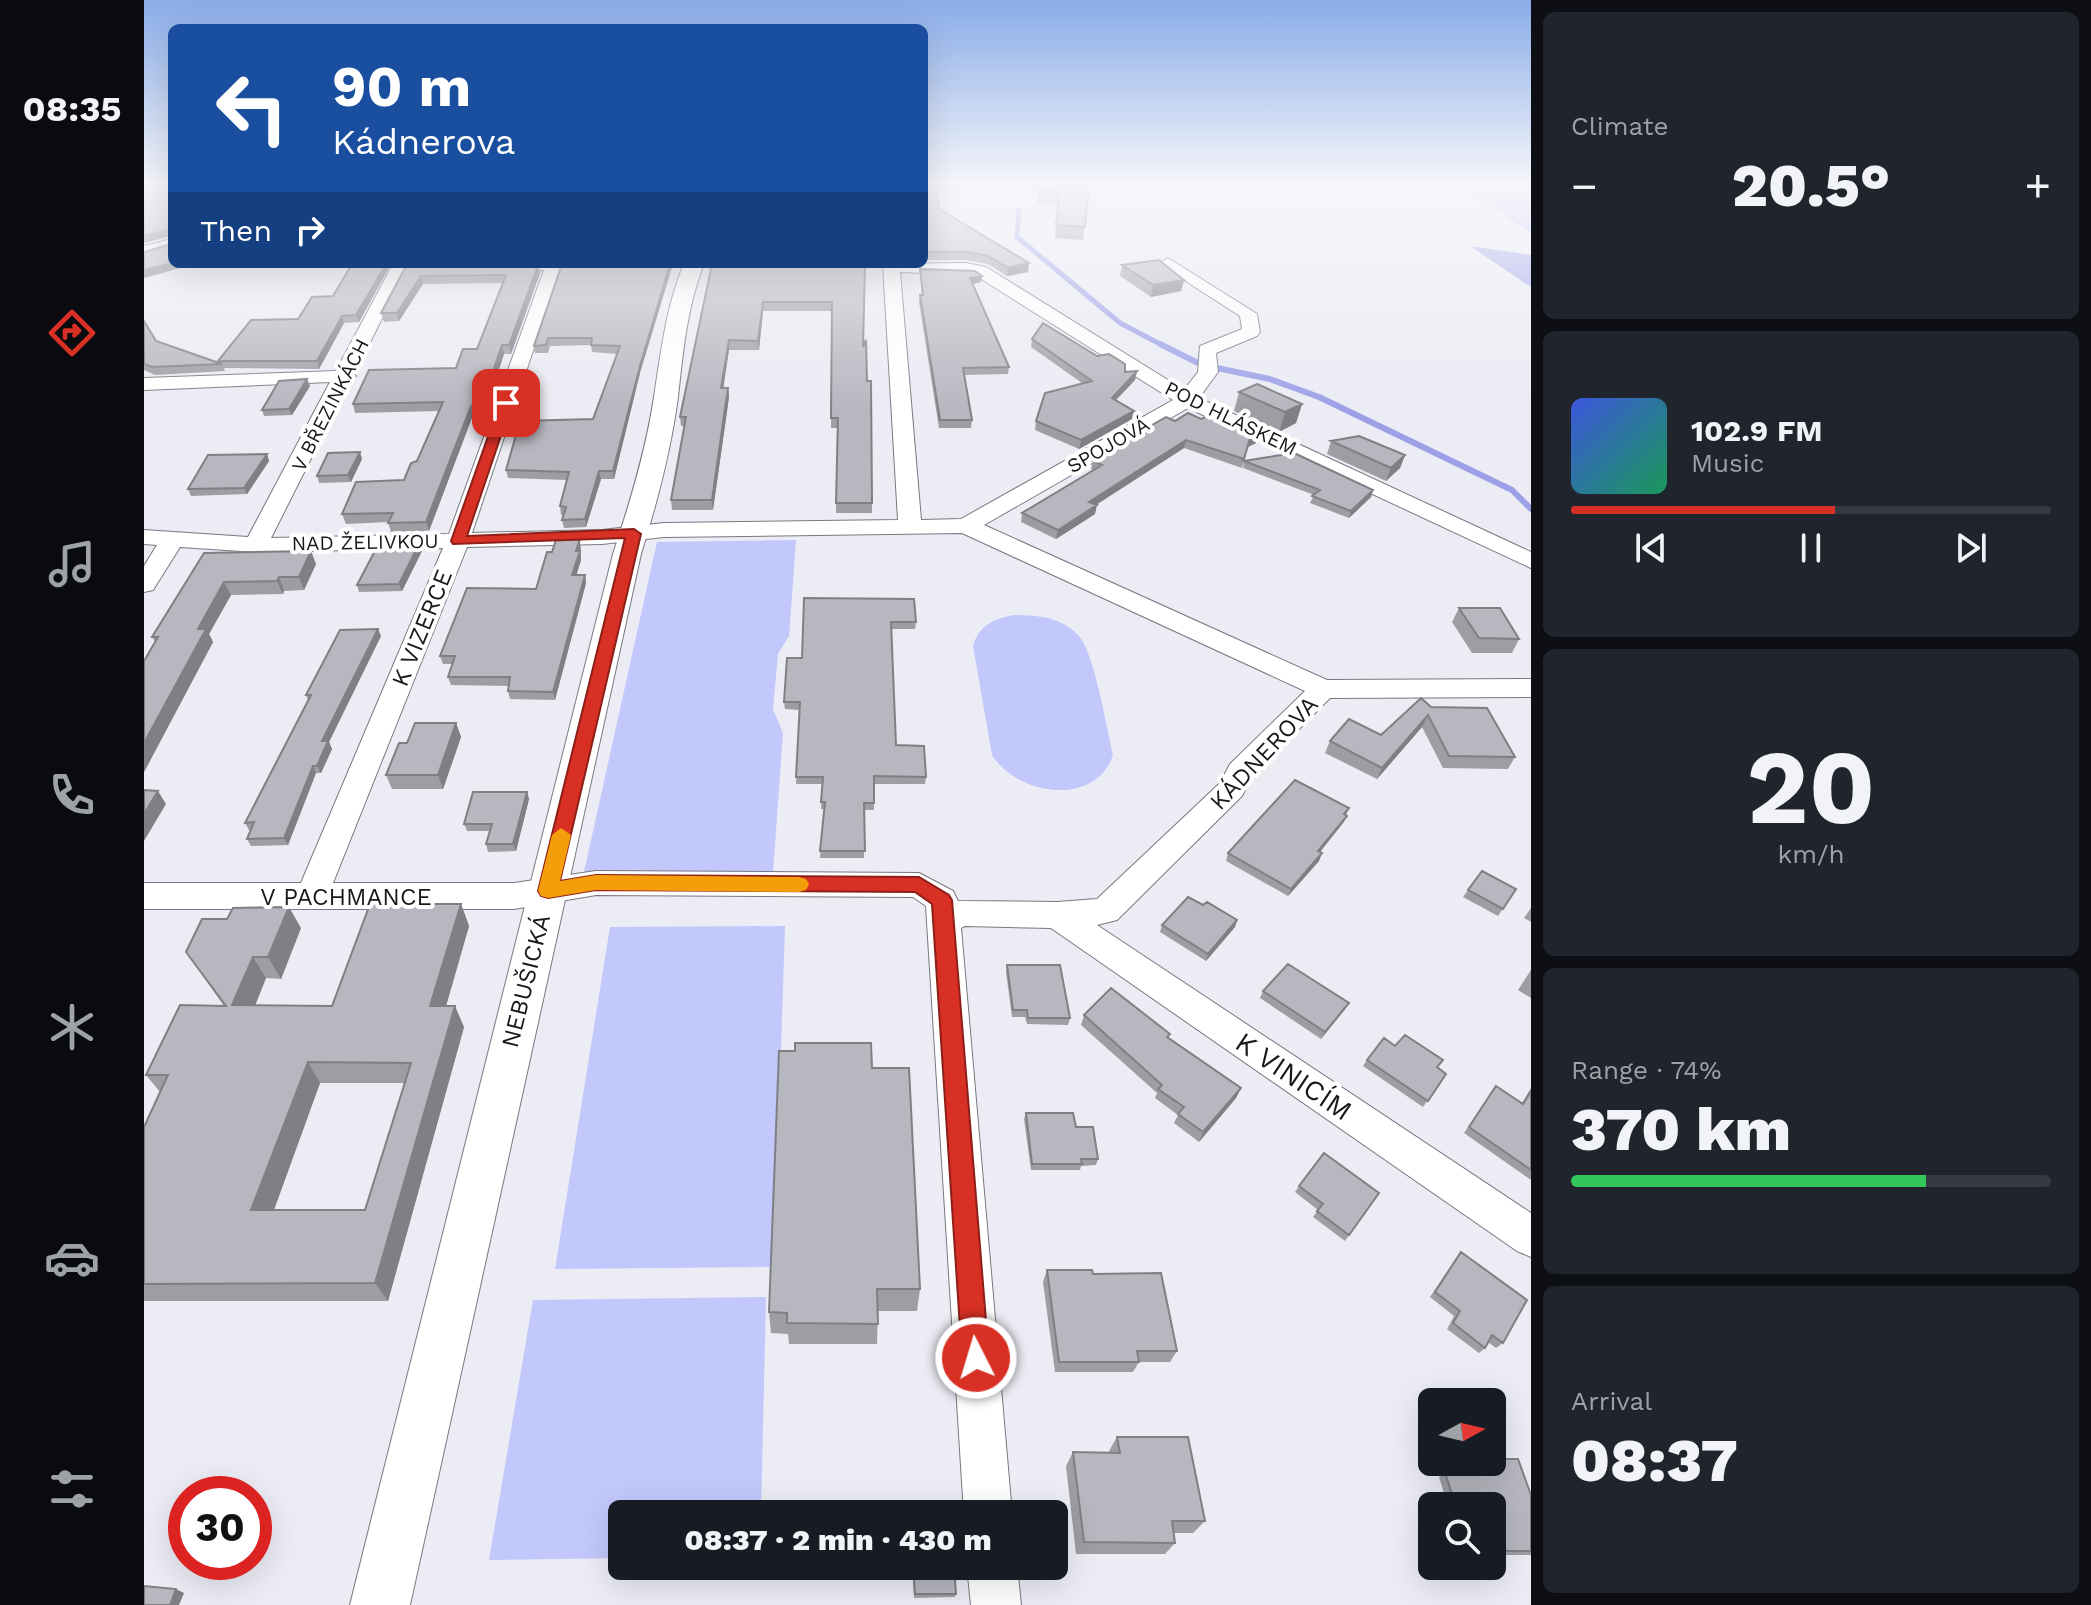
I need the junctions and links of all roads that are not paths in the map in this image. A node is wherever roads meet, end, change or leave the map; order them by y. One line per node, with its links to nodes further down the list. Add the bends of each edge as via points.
1 (1168, 263): 9 (street, SPOJOVÁ, via 1248,314 1251,332 1207,350 1208,372)
2 (928, 267): 9 (street, POD HLÁSKEM, via 980,271)
3 (400, 268): 7 (street, V BŘEZINKÁCH)
4 (553, 268): 15 (street, K VIZERCE)
5 (692, 268): 12 (street, NEBUŠICKÁ)
6 (892, 268): 11 (street)
7 (346, 376): 8 (street); 16 (street, V BŘEZINKÁCH)
8 (144, 384)
9 (1187, 400): 10 (street, SPOJOVÁ); 17 (street, POD HLÁSKEM)
10 (966, 526): 11 (street, KÁDNEROVA); 20 (street, KÁDNEROVA)
11 (910, 527): 12 (street, KÁDNEROVA)
12 (634, 534): 15 (street, NAD ŽELIVKOU); 21 (street, NEBUŠICKÁ)
13 (144, 537): 14 (street, NAD ŽELIVKOU)
14 (172, 540): 16 (street, NAD ŽELIVKOU); 18 (street)
15 (458, 541): 16 (street, NAD ŽELIVKOU); 23 (street, K VIZERCE)
16 (256, 545)
17 (1531, 561)
18 (144, 585)
19 (1531, 688): 20 (street)
20 (1323, 689): 24 (street, KÁDNEROVA, via 1240,771 1232,789 1111,907 1097,914)
21 (548, 891): 23 (street, V PACHMANCE); 25 (street, via 596,883 919,885 942,900); 29 (street, NEBUŠICKÁ)
22 (144, 896): 23 (street, V PACHMANCE)
23 (311, 898)
24 (1057, 915): 25 (street, KÁDNEROVA, via 961,913); 26 (street, K VINICÍM)
25 (942, 922): 27 (street)
26 (1531, 1237)
27 (987, 1500)
28 (993, 1580): 30 (street)
29 (380, 1605)
30 (996, 1605)

